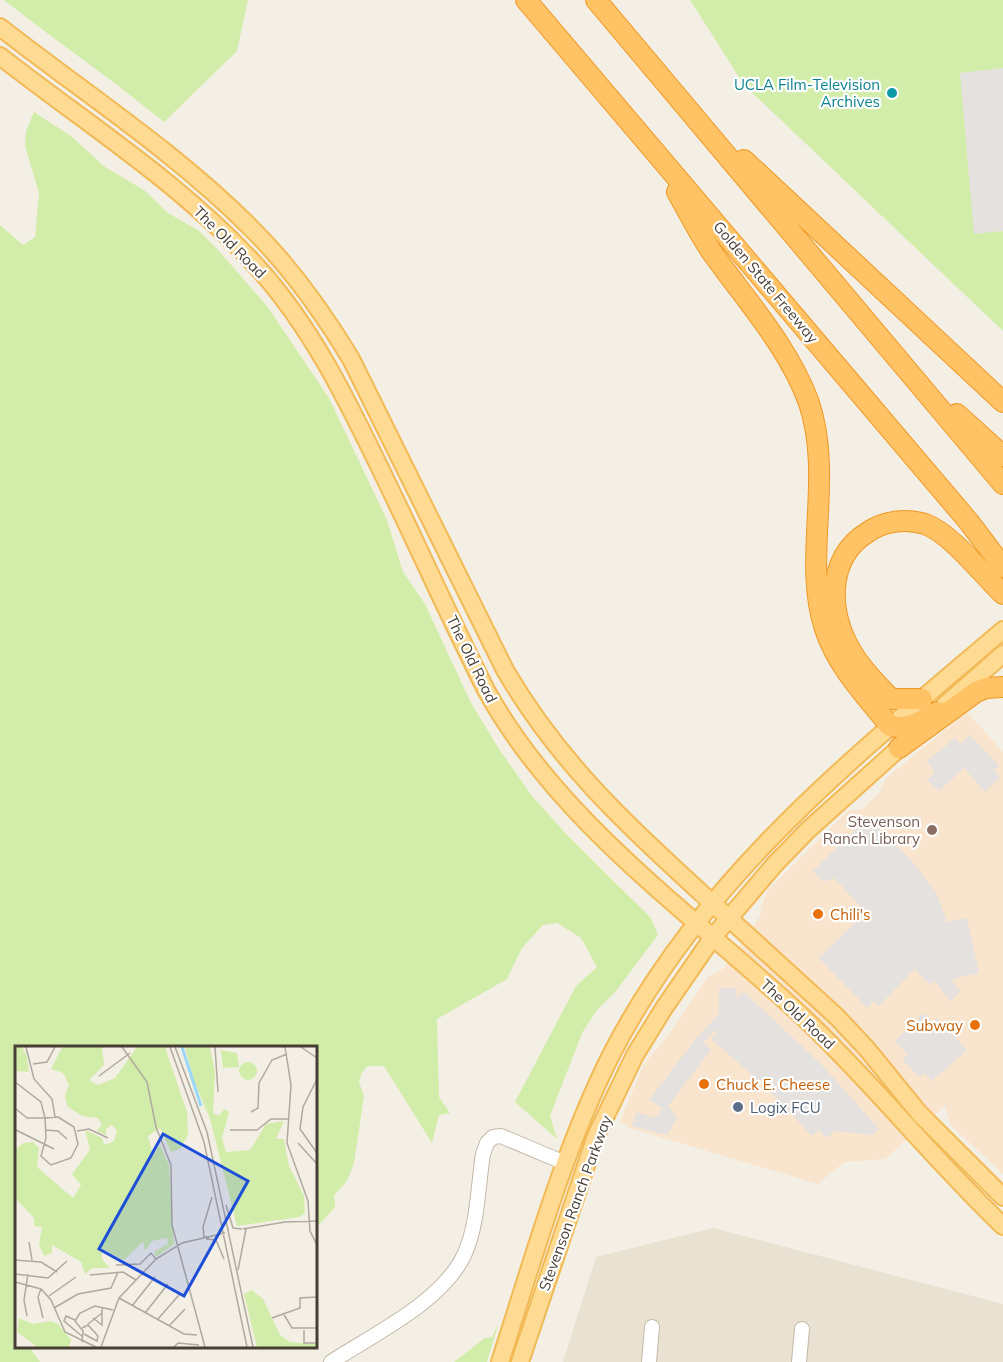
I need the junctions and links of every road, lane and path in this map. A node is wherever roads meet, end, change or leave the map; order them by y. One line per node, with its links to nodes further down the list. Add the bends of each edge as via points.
1 (526, 0): 6 (highway, Golden State Freeway)
2 (596, 0): 5 (highway)
3 (0, 27): 20 (main road, The Old Road, via 191,173 276,255 351,359 523,701 564,757 610,809)
4 (0, 57): 22 (main road, The Old Road, via 170,185 260,270 306,332 349,403 504,722 560,795)
5 (691, 113): 7 (highway); 8 (highway)
6 (651, 148): 11 (highway, Golden State Freeway); 18 (highway, via 709,248 801,383 814,422 820,462 818,594 824,627 844,668)
7 (906, 370): 9 (highway); 10 (highway)
8 (1003, 402)
9 (1003, 456)
10 (1003, 484)
11 (1003, 567)
12 (1003, 594): 16 (highway, via 948,539 925,524 885,524 863,534 846,551 834,596 849,647 891,699)
13 (1003, 630): 16 (main road, Stevenson Ranch Parkway)
14 (1003, 654): 17 (main road, Stevenson Ranch Parkway)
15 (1003, 687): 19 (highway, via 976,692)
16 (922, 699): 18 (main road, Stevenson Ranch Parkway)
17 (938, 712): 18 (highway, via 913,726); 19 (main road, Stevenson Ranch Parkway)
18 (890, 726): 20 (main road, Stevenson Ranch Parkway, via 804,801)
19 (899, 748): 21 (main road, Stevenson Ranch Parkway, via 808,830)
20 (712, 903): 21 (main road, The Old Road); 22 (main road, Stevenson Ranch Parkway)
21 (728, 918): 23 (main road, Stevenson Ranch Parkway); 25 (main road, The Old Road, via 837,1017 919,1113)
22 (696, 922): 23 (main road, The Old Road); 24 (main road, Stevenson Ranch Parkway, via 631,1020 594,1092)
23 (713, 937): 26 (main road, The Old Road, via 842,1055 935,1159); 31 (main road, Stevenson Ranch Parkway, via 635,1055 596,1136)
24 (565, 1163): 29 (street, via 501,1136 493,1137 483,1154 465,1252 454,1272 430,1297); 30 (main road, Stevenson Ranch Parkway)
25 (1003, 1197)
26 (1003, 1226)
27 (652, 1327): 32 (street)
28 (802, 1329): 33 (street)
29 (331, 1362)
30 (500, 1362)
31 (520, 1362)
32 (649, 1362)
33 (799, 1362)

